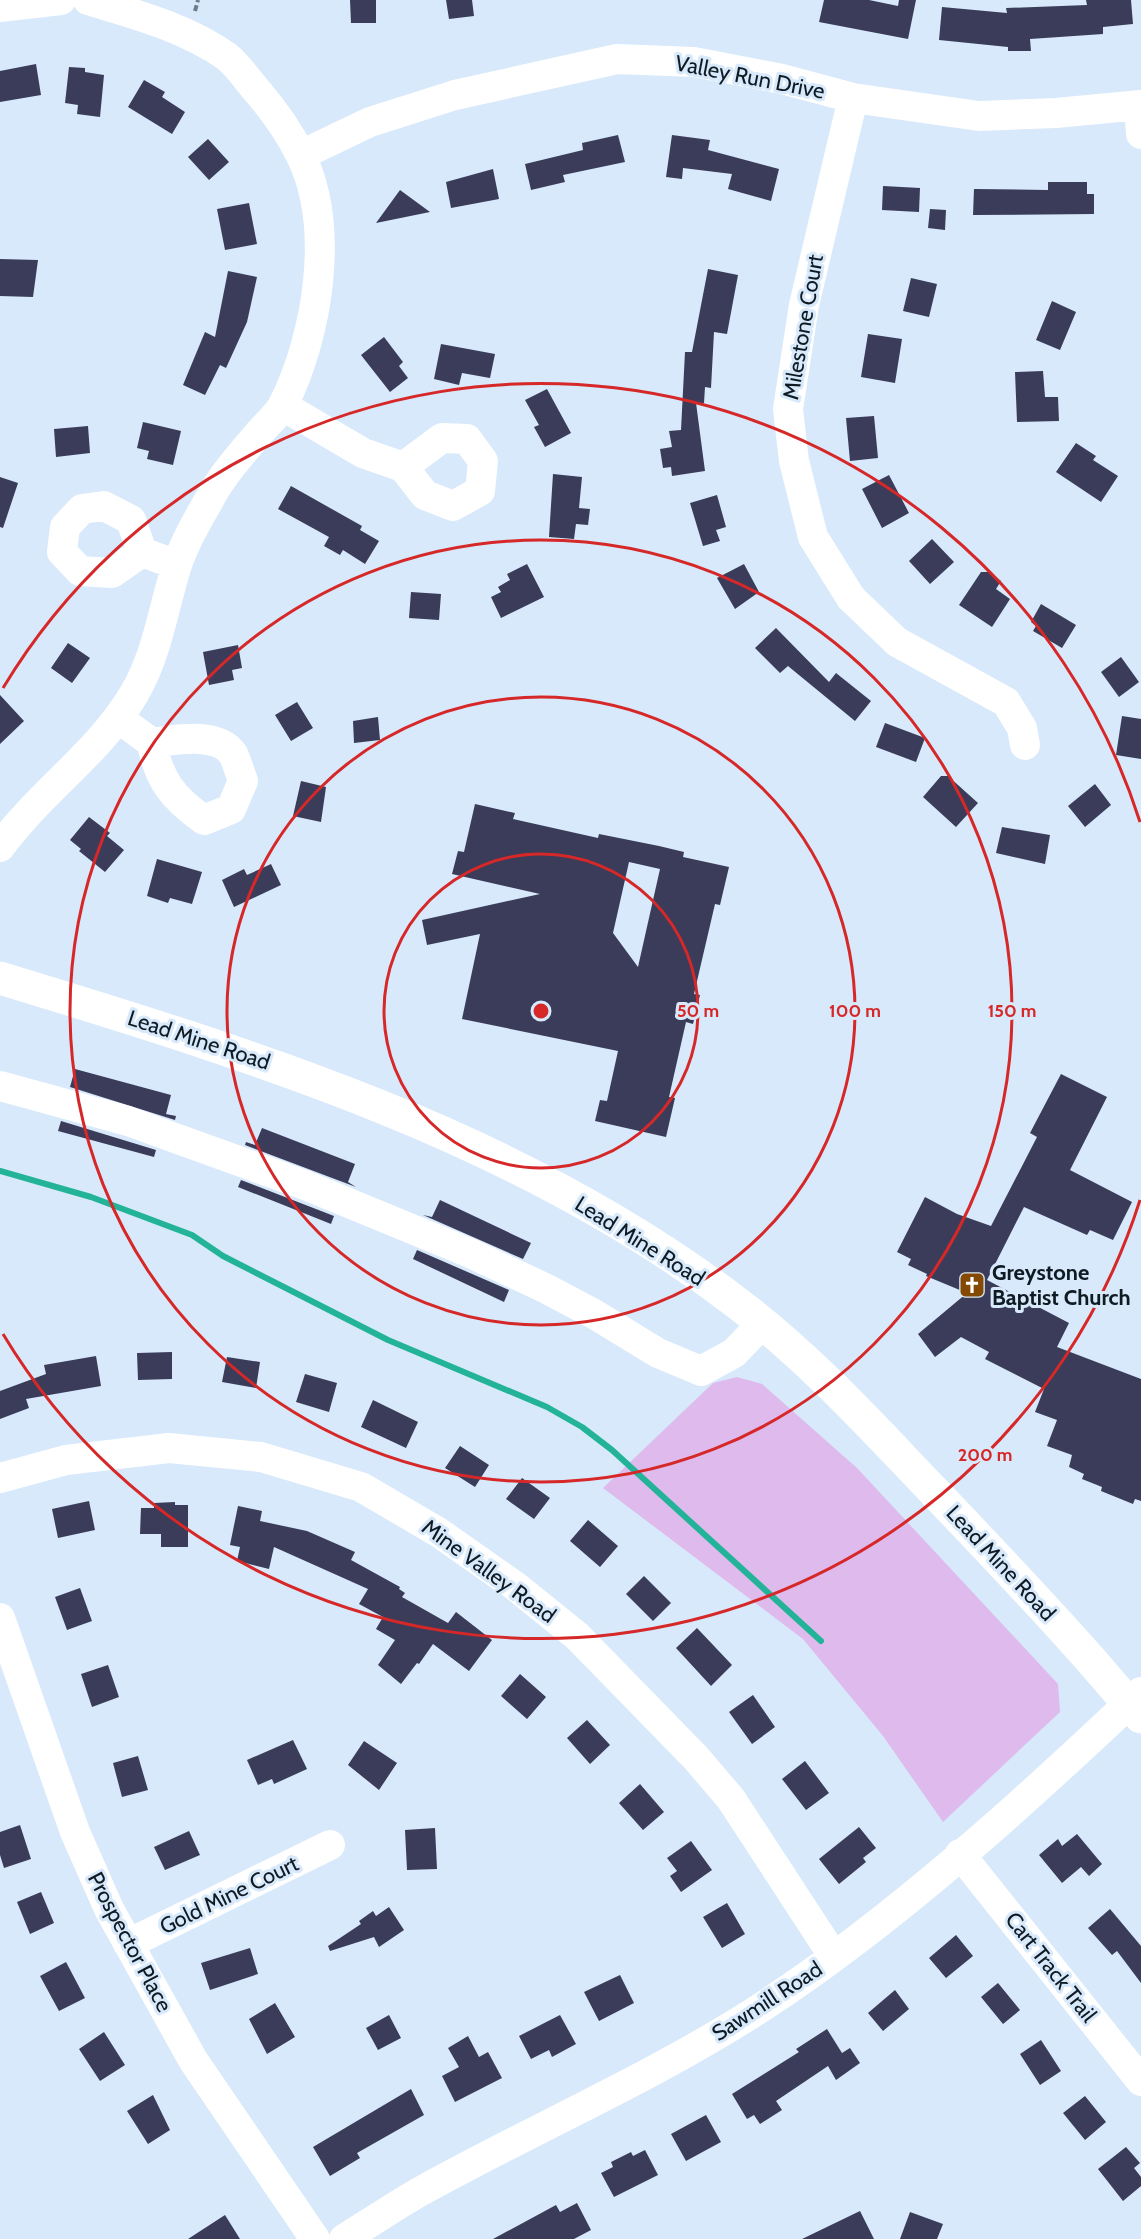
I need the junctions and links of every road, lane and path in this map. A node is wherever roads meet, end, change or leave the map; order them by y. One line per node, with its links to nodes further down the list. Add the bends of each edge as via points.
1 (61, 0): 4 (street)
2 (88, 0): 8 (street, via 173,25 229,58 271,108)
3 (198, 0): 5 (path)
4 (0, 7)
5 (195, 12)
6 (853, 98): 7 (street, Valley Run Drive, via 979,116); 8 (street, Valley Run Drive, via 694,62 617,59 455,95 370,122); 15 (street, Milestone Court, via 804,304 788,409 794,461 813,537 851,598 897,642 1006,702 1022,728)
7 (1140, 115)
8 (301, 155): 9 (street, via 314,200 321,251 316,308)
9 (283, 406): 10 (street, via 363,453); 12 (street, via 237,459 210,498)
10 (403, 466)
11 (142, 552): 12 (street)
12 (177, 565): 13 (street, via 150,661)
13 (118, 718): 14 (street); 16 (street, via 79,763 37,802)
14 (152, 743)
15 (1025, 745)
16 (0, 847)
17 (0, 978): 19 (main road, Lead Mine Road, via 278,1066 504,1161 626,1227 738,1303)
18 (0, 1086): 19 (street, via 128,1120 305,1185 547,1289 658,1353 701,1371 734,1353)
19 (762, 1324): 22 (main road, Lead Mine Road, via 839,1391)
20 (0, 1478): 26 (street, Mine Valley Road, via 66,1460 169,1448 261,1457 361,1487 438,1532 577,1636 731,1799)
21 (0, 1618): 25 (street, Prospector Place, via 75,1832)
22 (1137, 1704): 24 (street, Sawmill Road)
23 (330, 1845): 25 (street, Gold Mine Court)
24 (960, 1854): 26 (street, Sawmill Road); 27 (street, Cart Track Trail)
25 (128, 1944): 28 (street, Prospector Place, via 193,2060)
26 (834, 1957): 29 (street, Sawmill Road, via 693,2048 421,2191)
27 (1141, 2081)
28 (315, 2239)
29 (344, 2239)

